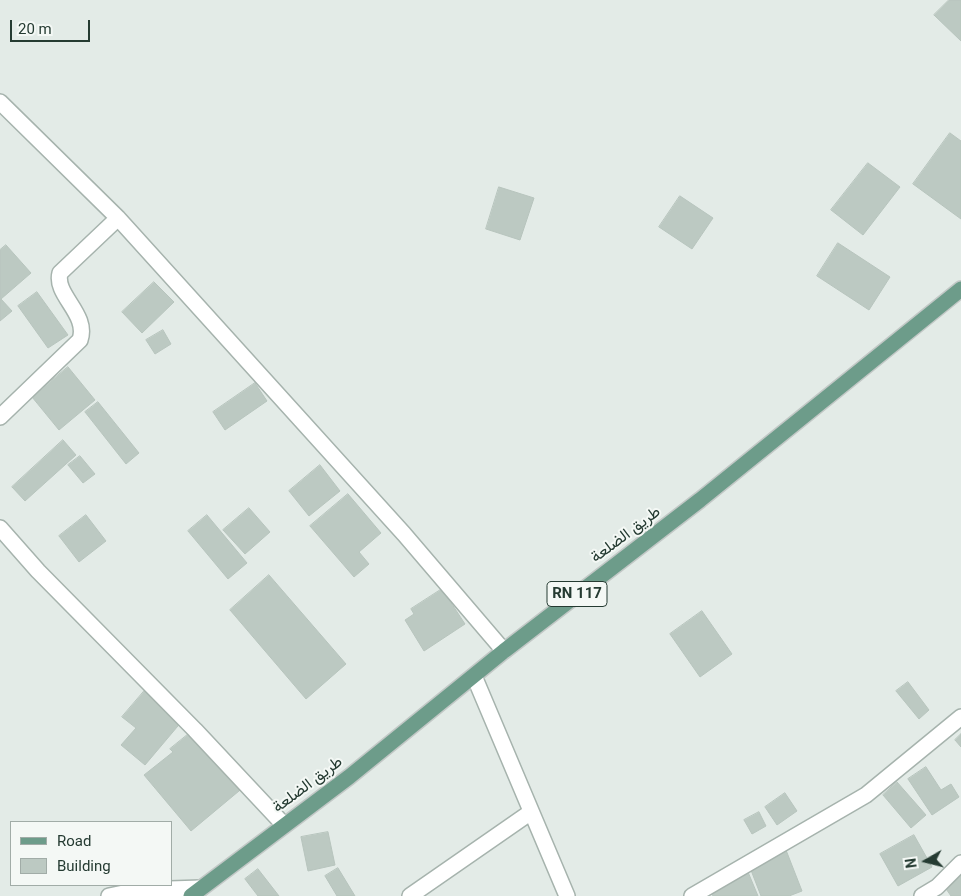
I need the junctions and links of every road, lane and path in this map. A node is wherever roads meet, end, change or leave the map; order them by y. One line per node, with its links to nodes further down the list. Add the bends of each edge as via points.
1 (0, 102): 2 (street)
2 (118, 218): 4 (street, via 60,273 59,278 81,323 80,340); 6 (street, via 404,534)
3 (961, 289): 6 (main road, طريق الضلعة / RN 117, via 700,500)
4 (0, 417)
5 (0, 528): 10 (street)
6 (504, 651): 7 (main road, طريق الضلعة / RN 117)
7 (474, 676): 9 (street); 10 (main road, طريق الضلعة / RN 117)
8 (961, 717): 16 (street, via 866,795)
9 (531, 812): 14 (street); 15 (street)
10 (284, 825): 12 (main road, طريق الضلعة / RN 117)
11 (961, 863): 17 (street, via 937,887)
12 (196, 892): 13 (street, via 138,890)
13 (109, 896)
14 (410, 896)
15 (567, 896)
16 (692, 896)
17 (922, 896)

